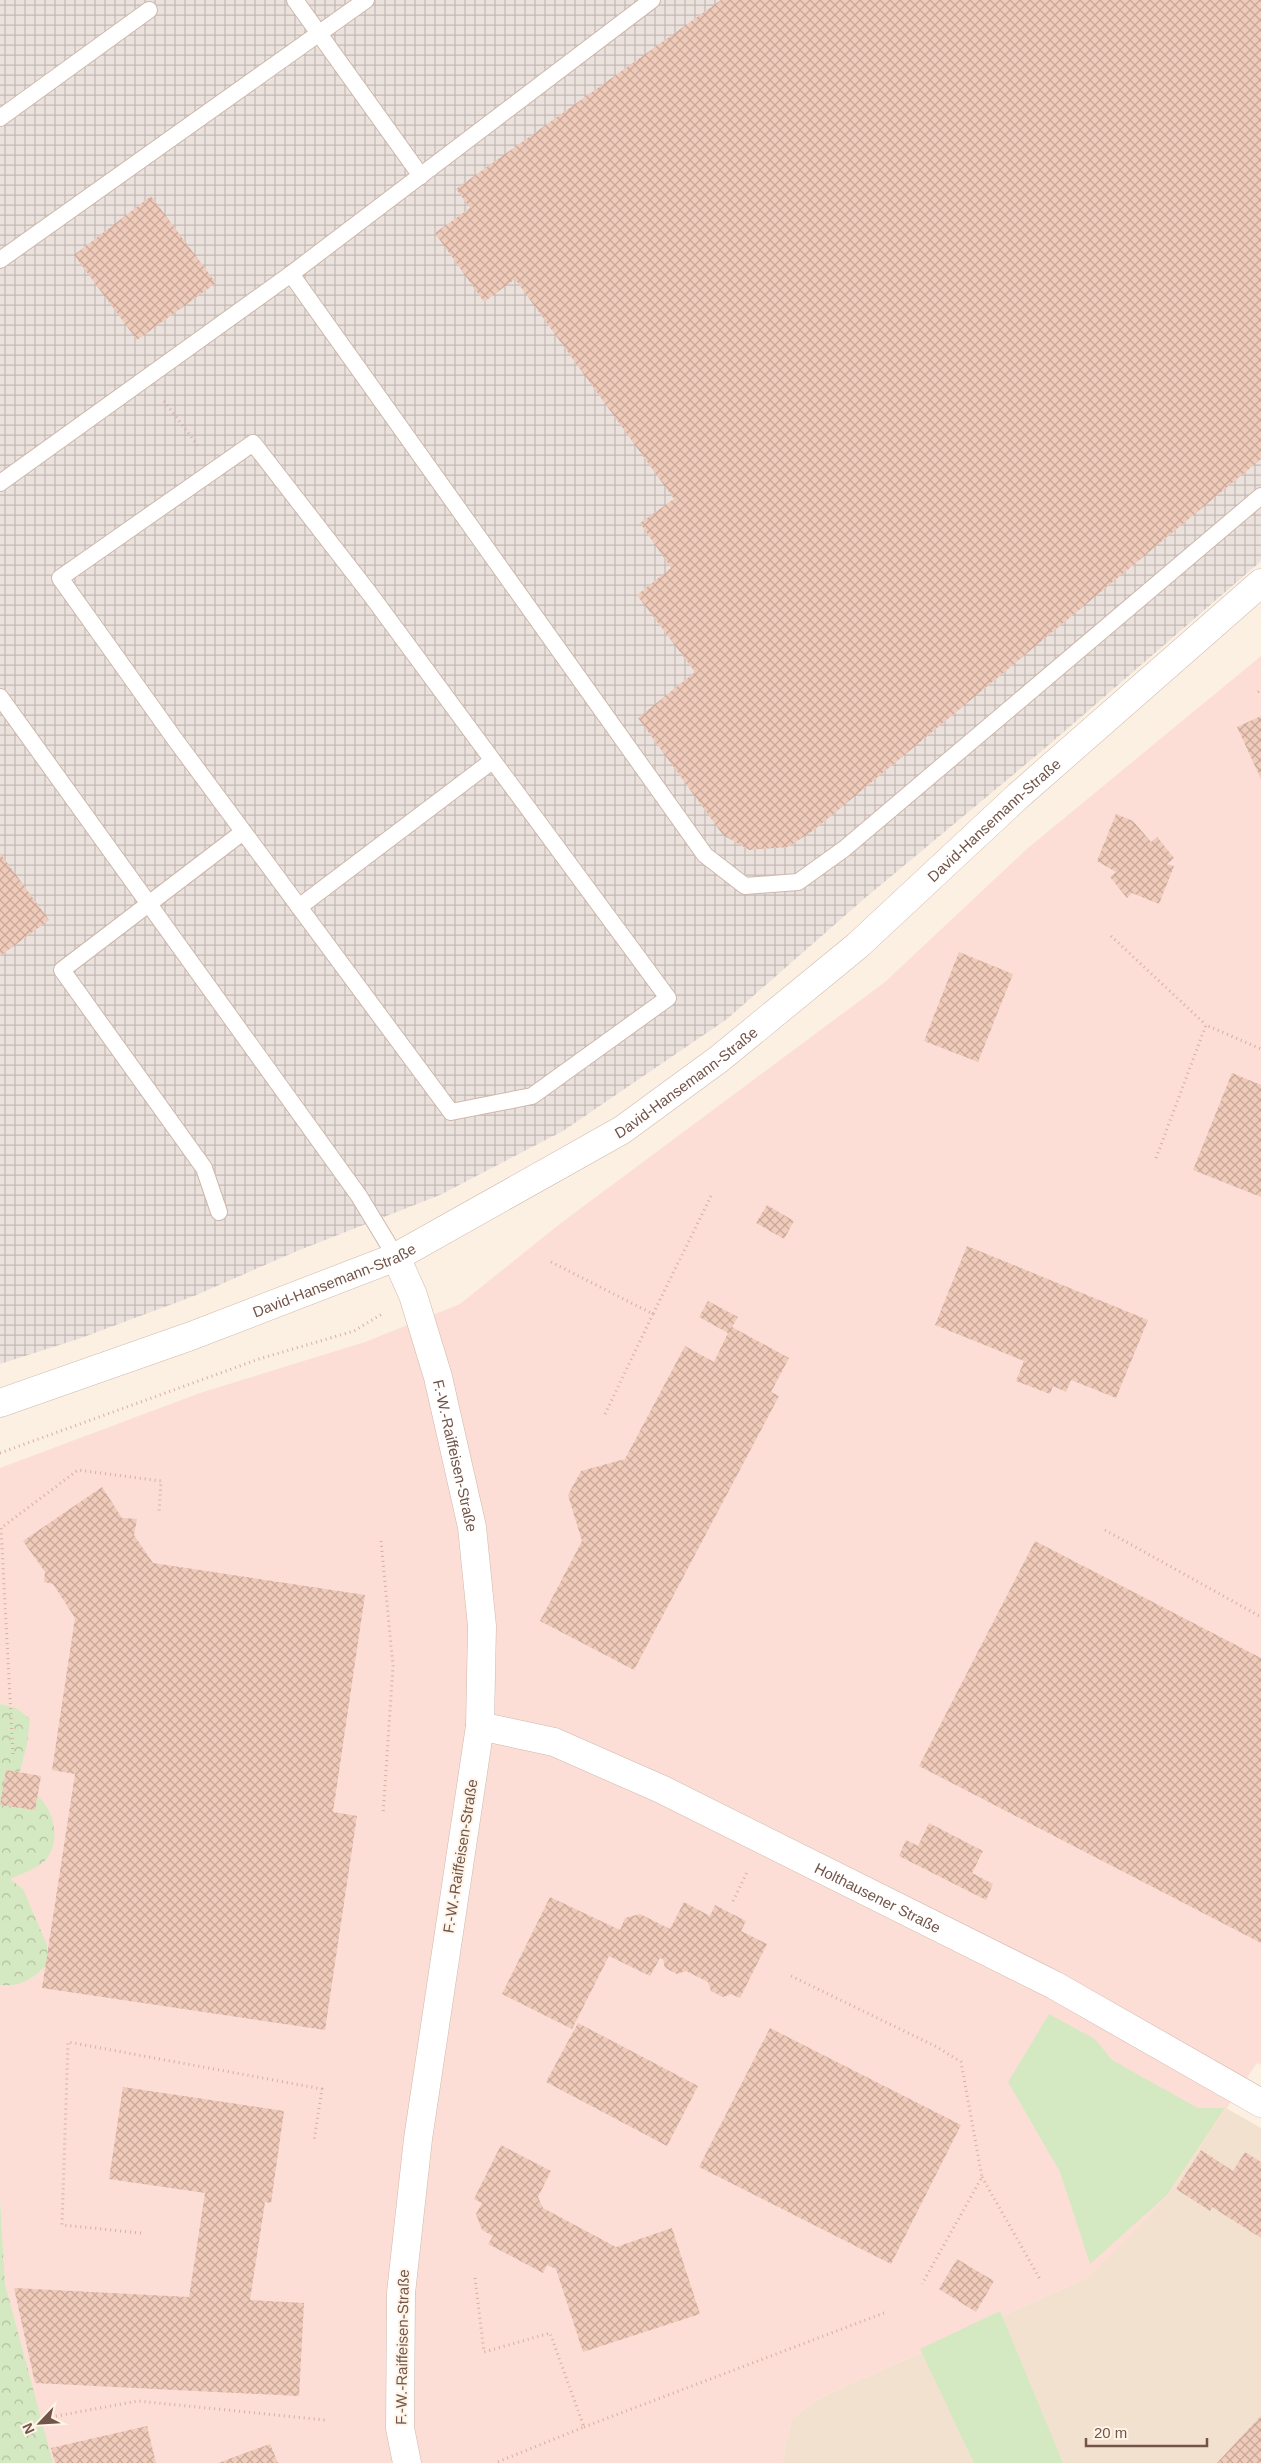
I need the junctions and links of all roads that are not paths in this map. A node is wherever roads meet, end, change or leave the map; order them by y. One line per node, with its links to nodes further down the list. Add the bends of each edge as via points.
1 (296, 0): 5 (lane)
2 (366, 0): 5 (lane)
3 (652, 0): 7 (lane)
4 (149, 10): 6 (lane)
5 (319, 33): 7 (lane); 8 (lane)
6 (0, 118)
7 (421, 176): 9 (lane)
8 (0, 260)
9 (291, 274): 10 (lane); 11 (lane, via 705,855 745,886 798,882 844,849)
10 (0, 483)
11 (1261, 496)
12 (1261, 583): 19 (street, David-Hansemann-Straße, via 1018,796 857,946 719,1059 622,1130)
13 (0, 697): 16 (lane)
14 (492, 761): 15 (lane, via 370,594 253,443 60,578); 17 (lane); 17 (lane, via 668,998 532,1096 451,1112)
15 (243, 832): 16 (lane); 17 (lane)
16 (149, 904): 18 (lane, via 62,970 204,1168); 19 (lane, via 359,1196)
17 (299, 907)
18 (219, 1212)
19 (396, 1257): 20 (street, David-Hansemann-Straße, via 191,1336); 21 (street, F.-W.-Raiffeisen-Straße, via 413,1296 438,1377 472,1527 482,1626)
20 (0, 1403)
21 (480, 1726): 22 (street, Holthausener Straße, via 554,1742 661,1789 1054,1985); 23 (street, F.-W.-Raiffeisen-Straße, via 418,2139 400,2293 400,2428)
22 (1261, 2103)
23 (407, 2463)

